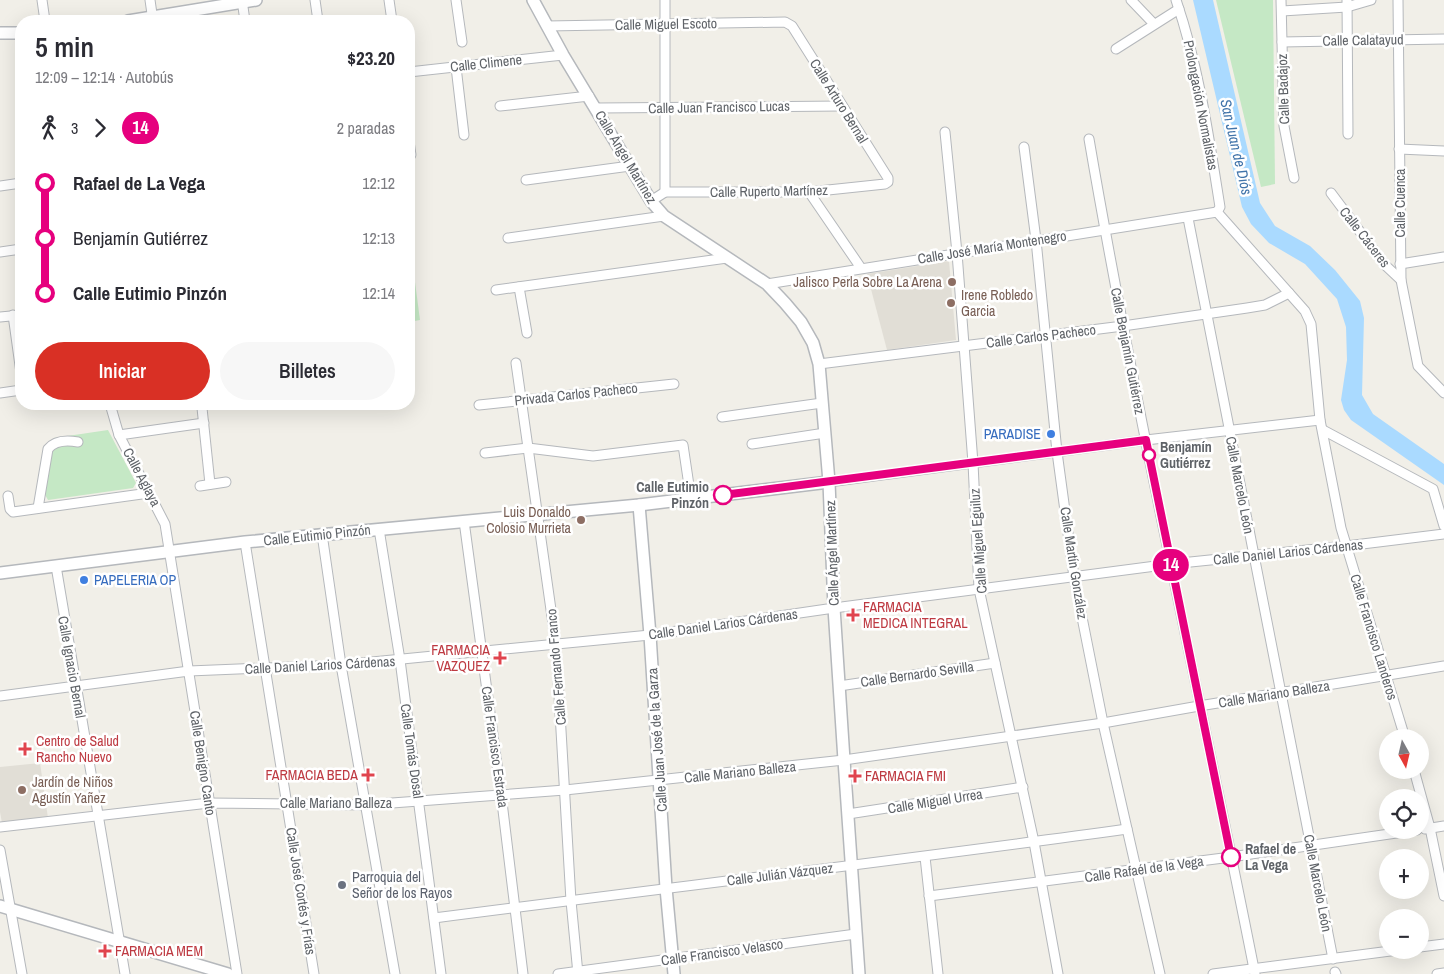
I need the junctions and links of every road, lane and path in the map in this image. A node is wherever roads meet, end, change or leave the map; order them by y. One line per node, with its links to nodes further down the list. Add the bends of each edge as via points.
1 (42, 0): 18 (street)
2 (150, 0): 19 (street)
3 (256, 0): 14 (street)
4 (315, 0): 22 (street)
5 (389, 0): 23 (street)
6 (456, 0): 33 (street)
7 (533, 0): 27 (street, Calle Ángel Martínez)
8 (665, 0): 25 (street)
9 (1131, 0): 26 (street)
10 (1176, 0): 16 (street, Prolongación Normalistas)
11 (1281, 0): 17 (street, Calle Badajoz)
12 (1371, 0): 15 (street)
13 (1398, 0): 32 (street, Calle Cuenca)
14 (242, 1): 20 (street); 21 (street)
15 (1347, 3): 17 (street); 31 (street)
16 (1179, 10): 26 (street); 61 (street, Prolongación Normalistas, via 1189,41 1210,142 1220,207)
17 (1282, 11): 34 (street, Calle Badajoz)
18 (44, 15)
19 (152, 15)
20 (176, 15)
21 (244, 15)
22 (317, 15)
23 (391, 15)
24 (785, 22): 25 (street, Calle Miguel Escoto); 41 (street, Calle Arturo Bernal, via 792,26)
25 (665, 24): 27 (street, Calle Miguel Escoto); 43 (street)
26 (1154, 24): 35 (street)
27 (547, 26): 36 (street, Calle Ángel Martínez)
28 (0, 33): 29 (street)
29 (15, 33)
30 (1444, 39): 32 (street, Calle Calatayud)
31 (1348, 40): 32 (street, Calle Calatayud); 34 (street, Calle Calatayud); 46 (street)
32 (1398, 40): 49 (street, Calle Cuenca)
33 (462, 42)
34 (1282, 42): 52 (street, Calle Badajoz, via 1284,126)
35 (1116, 49)
36 (563, 55): 37 (street, Calle Climene); 39 (street, Calle Ángel Martínez)
37 (456, 67): 38 (street, Calle Climene); 45 (street)
38 (415, 71)
39 (589, 96): 40 (street); 42 (street, Calle Ángel Martínez)
40 (500, 106)
41 (842, 106): 43 (street, Calle Juan Francisco Lucas); 54 (street, Calle Arturo Bernal)
42 (597, 108): 43 (street, Calle Juan Francisco Lucas); 51 (street, Calle Ángel Martínez)
43 (666, 108): 57 (street)
44 (945, 132): 69 (street, Calle Miguel Eguiluz)
45 (464, 134)
46 (1348, 134)
47 (1089, 139): 64 (street, Calle Benjamín Gutiérrez)
48 (1024, 147): 66 (street, Calle Martín González)
49 (1400, 149): 50 (street); 72 (street, Calle Cuenca)
50 (1444, 150)
51 (630, 166): 53 (street); 60 (street, Calle Ángel Martínez)
52 (1294, 178)
53 (526, 180)
54 (888, 182): 58 (street, Calle Ruperto Martínez)
55 (15, 184): 56 (street)
56 (0, 185)
57 (665, 192): 58 (street, Calle Ruperto Martínez); 60 (street)
58 (809, 192): 73 (street)
59 (1331, 193): 74 (street, Calle Cáceres, via 1385,265)
60 (651, 202): 62 (street, Calle Ángel Martínez)
61 (1218, 212): 63 (street, Calle José María Montenegro); 78 (street)
62 (664, 216): 65 (street); 71 (street, Calle Ángel Martínez)
63 (1188, 218): 64 (street, Calle José María Montenegro); 79 (street, Calle Marcelo León)
64 (1104, 230): 66 (street, Calle José María Montenegro); 82 (street, Calle Benjamín Gutiérrez)
65 (508, 238)
66 (1036, 240): 69 (street, Calle José María Montenegro); 84 (street, Calle Martín González)
67 (15, 250): 68 (street)
68 (0, 252)
69 (957, 253): 73 (street, Calle José María Montenegro); 85 (street, Calle Miguel Eguiluz)
70 (1444, 257): 72 (street)
71 (727, 258): 75 (street, Calle Ángel Martínez); 76 (street)
72 (1400, 264): 74 (street, Calle Cuenca)
73 (861, 268): 75 (street, Calle José María Montenegro)
74 (1401, 280): 91 (street, Calle Cuenca, via 1418,366)
75 (767, 284): 87 (street, Calle Ángel Martínez, via 801,322 813,342)
76 (519, 287): 77 (street); 83 (street)
77 (496, 290)
78 (1289, 293): 79 (street, Calle Carlos Pacheco, via 1265,305); 98 (street, via 1305,311 1311,324)
79 (1206, 314): 82 (street, Calle Carlos Pacheco); 100 (street, Calle Marcelo León)
80 (15, 315): 81 (street)
81 (0, 317)
82 (1123, 326): 84 (street, Calle Carlos Pacheco); 104 (street, Calle Benjamín Gutiérrez)
83 (527, 333)
84 (1046, 335): 85 (street, Calle Carlos Pacheco); 108 (street, Calle Martín González)
85 (964, 346): 87 (street, Calle Carlos Pacheco); 110 (street, Calle Miguel Eguiluz)
86 (516, 363): 92 (street, Calle Fernando Franco)
87 (819, 364): 93 (street, Calle Ángel Martínez)
88 (674, 384): 92 (street, Privada Carlos Pacheco)
89 (15, 391): 90 (street)
90 (0, 393)
91 (1444, 393)
92 (521, 400): 94 (street, Privada Carlos Pacheco); 107 (street, Calle Fernando Franco)
93 (822, 403): 97 (street); 102 (street, Calle Ángel Martínez)
94 (479, 405)
95 (112, 410): 103 (street, Calle Aglaya)
96 (202, 410): 99 (street)
97 (722, 418)
98 (1320, 420): 100 (street, Calle Eutimio Pinzón); 101 (street, Calle Francisco Landeros)
99 (204, 423): 103 (street); 113 (street)
100 (1229, 430): 104 (street, Calle Eutimio Pinzón); 129 (street, Calle Marcelo León)
101 (1323, 430): 122 (street, via 1433,489); 127 (street, Calle Francisco Landeros)
102 (825, 433): 106 (street); 112 (street, Calle Ángel Martínez)
103 (119, 435): 115 (street, Calle Aglaya)
104 (1146, 440): 108 (street, Calle Eutimio Pinzón); 130 (street, Calle Benjamín Gutiérrez)
105 (78, 442): 119 (street, via 55,442 48,449)
106 (752, 444)
107 (528, 448): 109 (street); 117 (street, via 593,456 683,445); 120 (street, Calle Fernando Franco)
108 (1057, 452): 110 (street, Calle Eutimio Pinzón); 133 (street, Calle Martín González)
109 (486, 453)
110 (973, 463): 112 (street, Calle Eutimio Pinzón); 134 (street, Calle Miguel Eguiluz)
111 (226, 482): 113 (street)
112 (829, 482): 117 (street, Calle Eutimio Pinzón); 135 (street, Calle Ángel Martínez)
113 (210, 484): 114 (street)
114 (200, 486)
115 (150, 493): 119 (street); 128 (street, Calle Aglaya, via 165,524)
116 (8, 496): 119 (street, via 13,512)
117 (691, 499): 118 (street, Calle Eutimio Pinzón)
118 (639, 505): 120 (street, Calle Eutimio Pinzón); 136 (street, Calle Juan José de la Garza)
119 (38, 508)
120 (538, 514): 121 (street, Calle Eutimio Pinzón); 137 (street, Calle Fernando Franco)
121 (464, 521): 123 (street, Calle Eutimio Pinzón); 138 (street, Calle Francisco Estrada)
122 (1444, 526)
123 (379, 529): 124 (street, Calle Eutimio Pinzón); 139 (street, Calle Tomás Dosal)
124 (322, 534): 126 (street, Calle Eutimio Pinzón); 141 (street)
125 (1444, 534): 127 (street, Calle Daniel Larios Cárdenas)
126 (245, 542): 128 (street, Calle Eutimio Pinzón); 143 (street, Calle José Cortés y Frías)
127 (1346, 546): 129 (street, Calle Daniel Larios Cárdenas); 145 (street, Calle Francisco Landeros)
128 (170, 552): 131 (street, Calle Eutimio Pinzón); 144 (street, Calle Benigno Canto)
129 (1254, 555): 130 (street, Calle Daniel Larios Cárdenas); 148 (street, Calle Marcelo León)
130 (1171, 564): 133 (street, Calle Daniel Larios Cárdenas); 150 (street, Calle Benjamín Gutiérrez)
131 (56, 566): 132 (street, Calle Eutimio Pinzón); 146 (street, Calle Ignacio Bernal)
132 (0, 573)
133 (1074, 577): 134 (street, Calle Daniel Larios Cárdenas); 151 (street, Calle Martín González)
134 (979, 589): 135 (street, Calle Daniel Larios Cárdenas); 140 (street, Calle Miguel Eguiluz)
135 (834, 608): 136 (street, Calle Daniel Larios Cárdenas); 147 (street, Calle Ángel Martínez)
136 (650, 636): 137 (street, Calle Daniel Larios Cárdenas); 156 (street, Calle Juan José de la Garza)
137 (556, 645): 138 (street, Calle Daniel Larios Cárdenas); 158 (street, Calle Fernando Franco)
138 (482, 652): 139 (street, Calle Daniel Larios Cárdenas); 159 (street, Calle Francisco Estrada)
139 (400, 660): 141 (street, Calle Daniel Larios Cárdenas); 160 (street, Calle Tomás Dosal)
140 (995, 663): 147 (street, Calle Bernardo Sevilla); 153 (street, Calle Miguel Eguiluz)
141 (342, 665): 143 (street, Calle Daniel Larios Cárdenas); 163 (street)
142 (1444, 666): 145 (street, Calle Mariano Balleza)
143 (266, 668): 144 (street, Calle Daniel Larios Cárdenas); 162 (street, Calle José Cortés y Frías)
144 (189, 671): 146 (street, Calle Daniel Larios Cárdenas); 161 (street, Calle Benigno Canto)
145 (1387, 676): 148 (street, Calle Mariano Balleza); 152 (street, Calle Francisco Landeros)
146 (76, 686): 149 (street, Calle Daniel Larios Cárdenas); 165 (street, Calle Ignacio Bernal)
147 (839, 686): 154 (street, Calle Ángel Martínez)
148 (1281, 692): 150 (street, Calle Mariano Balleza); 172 (street, Calle Marcelo León)
149 (0, 696)
150 (1200, 706): 151 (street, Calle Mariano Balleza); 175 (street, Calle Benjamín Gutiérrez)
151 (1103, 723): 153 (street, Calle Mariano Balleza); 169 (street, Calle Martín González)
152 (1402, 729)
153 (1012, 736): 154 (street, Calle Mariano Balleza); 157 (street, Calle Miguel Eguiluz)
154 (844, 760): 156 (street, Calle Mariano Balleza); 164 (street, Calle Ángel Martínez)
155 (1416, 779): 168 (street)
156 (660, 780): 158 (street, Calle Mariano Balleza); 179 (street, Calle Juan José de la Garza)
157 (1023, 787): 164 (street, Calle Miguel Urrea); 171 (street, Calle Miguel Eguiluz)
158 (565, 790): 159 (street, Calle Mariano Balleza); 182 (street, Calle Fernando Franco)
159 (502, 794): 160 (street, Calle Mariano Balleza); 184 (street, Calle Francisco Estrada)
160 (419, 801): 163 (street, Calle Mariano Balleza); 185 (street, Calle Tomás Dosal)
161 (208, 802): 162 (street, Calle Mariano Balleza); 165 (street, Calle Mariano Balleza); 199 (street, Calle Benigno Canto)
162 (287, 803): 163 (street, Calle Mariano Balleza); 200 (street, Calle José Cortés y Frías)
163 (365, 805): 201 (street)
164 (848, 814): 176 (street, Calle Ángel Martínez)
165 (98, 816): 167 (street, Calle Mariano Balleza); 187 (street, Calle Ignacio Bernal)
166 (1444, 826): 168 (street, Calle Rafaél de la Vega)
167 (0, 827)
168 (1430, 828): 181 (street)
169 (1127, 829): 171 (street, Calle Julián Vázquez); 177 (street, Calle Martín González)
170 (1379, 836): 172 (street, Calle Rafaél de la Vega)
171 (1034, 842): 174 (street, Calle Julián Vázquez); 178 (street, Calle Miguel Eguiluz)
172 (1311, 846): 175 (street, Calle Rafaél de la Vega); 192 (street, Calle Marcelo León)
173 (0, 850): 183 (street)
174 (925, 857): 176 (street, Calle Julián Vázquez); 180 (street)
175 (1231, 857): 177 (street, Calle Rafaél de la Vega); 193 (street, Calle Benjamín Gutiérrez)
176 (851, 865): 179 (street, Calle Julián Vázquez); 186 (street, Calle Ángel Martínez)
177 (1136, 870): 178 (street, Calle Rafaél de la Vega); 209 (street, Calle Martín González)
178 (1042, 882): 180 (street, Calle Rafaél de la Vega); 208 (street, Calle Miguel Eguiluz)
179 (666, 888): 182 (street, Calle Julián Vázquez); 191 (street, Calle Juan José de la Garza)
180 (930, 896): 207 (street)
181 (1444, 896)
182 (571, 901): 184 (street, Calle Julián Vázquez); 194 (street, Calle Fernando Franco)
183 (5, 908): 187 (street); 196 (street)
184 (516, 908): 185 (street, Calle Julián Vázquez); 203 (street, Calle Francisco Estrada)
185 (434, 918): 202 (street, Calle Tomás Dosal)
186 (856, 934): 191 (street, Calle Francisco Velasco); 206 (street, Calle Ángel Martínez)
187 (120, 942): 197 (street, Calle Ignacio Bernal); 198 (street)
188 (1444, 944): 189 (street)
189 (1429, 946)
190 (1379, 953): 192 (street)
191 (672, 959): 194 (street, Calle Francisco Velasco); 205 (street, Calle Juan José de la Garza)
192 (1333, 959): 193 (street)
193 (1254, 972): 210 (street)
194 (578, 973): 204 (street, Calle Francisco Velasco)
195 (1444, 973): 211 (street)
196 (22, 974)
197 (125, 974)
198 (228, 974)
199 (237, 974)
200 (314, 974)
201 (395, 974)
202 (441, 974)
203 (523, 974)
204 (558, 974)
205 (674, 974)
206 (859, 974)
207 (938, 974)
208 (1058, 974)
209 (1160, 974)
210 (1213, 974)
211 (1437, 974)

